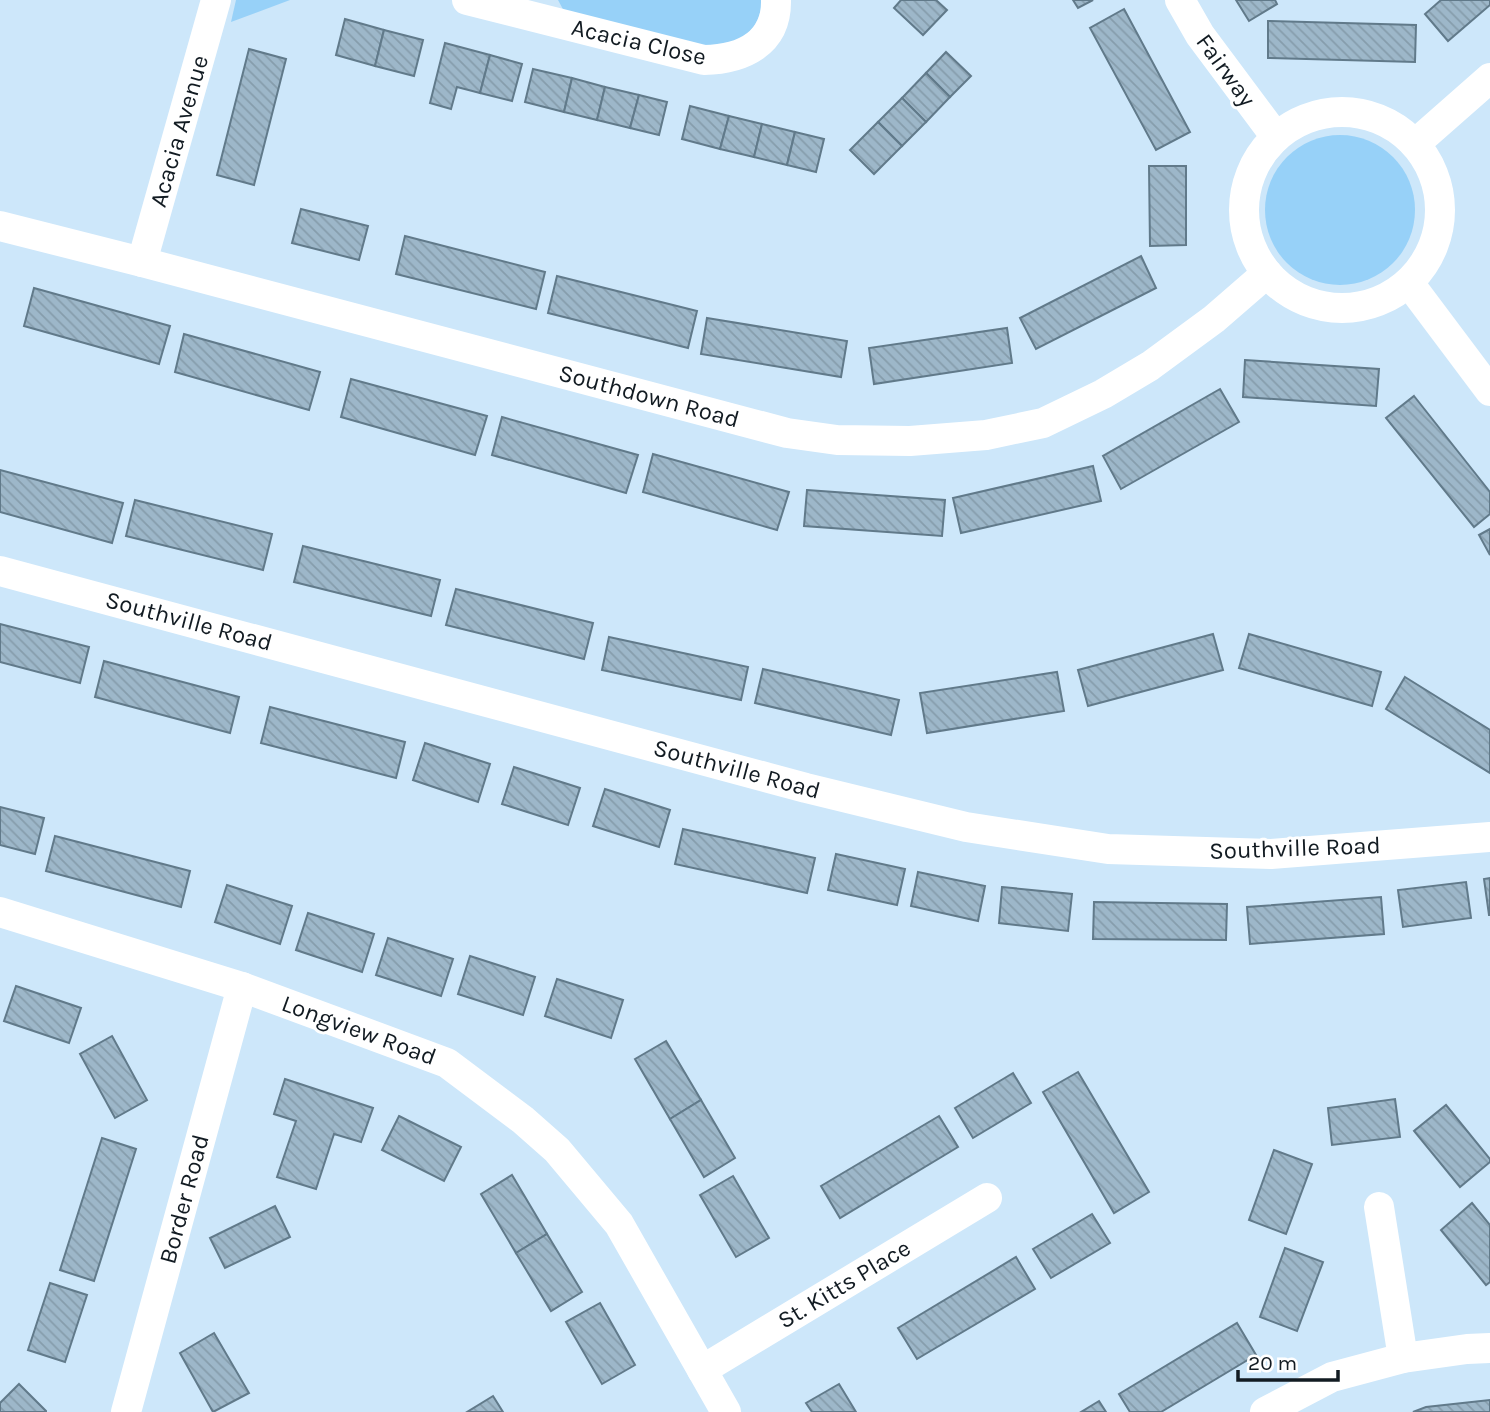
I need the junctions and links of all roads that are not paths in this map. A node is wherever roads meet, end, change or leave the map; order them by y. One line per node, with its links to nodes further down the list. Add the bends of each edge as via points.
1 (216, 0): 10 (street, Acacia Avenue)
2 (467, 0): 5 (street, Acacia Close)
3 (776, 0): 5 (street, Acacia Close, via 776,14 765,37 746,53 724,60 704,60)
4 (1180, 0): 7 (street, Fairway, via 1200,35)
5 (516, 6)
6 (1490, 78): 8 (street)
7 (1276, 137): 8 (street, via 1321,114 1347,111 1395,127); 11 (street, via 1260,156 1244,203 1246,229)
8 (1415, 144): 12 (street, via 1430,165 1441,215 1426,263)
9 (0, 226): 10 (street, Southdown Road)
10 (142, 262): 11 (street, Southdown Road, via 787,433 886,441 986,435 1043,422 1150,366)
11 (1267, 273): 12 (street, via 1283,289 1325,307 1370,305)
12 (1409, 282): 13 (street)
13 (1490, 391)
14 (0, 570): 15 (street, Southville Road, via 806,788 967,827 1108,849 1271,854)
15 (1490, 837)
16 (0, 912): 17 (street, Longview Road)
17 (243, 987): 22 (street, Longview Road, via 447,1063 523,1120 556,1150 619,1224); 24 (street, Border Road)
18 (987, 1198): 22 (street, St. Kitts Place)
19 (1379, 1208): 21 (street)
20 (1490, 1348): 21 (street)
21 (1403, 1358): 25 (street, via 1332,1377)
22 (702, 1370): 23 (street, Longview Road)
23 (717, 1409)
24 (126, 1412)
25 (1265, 1412)

